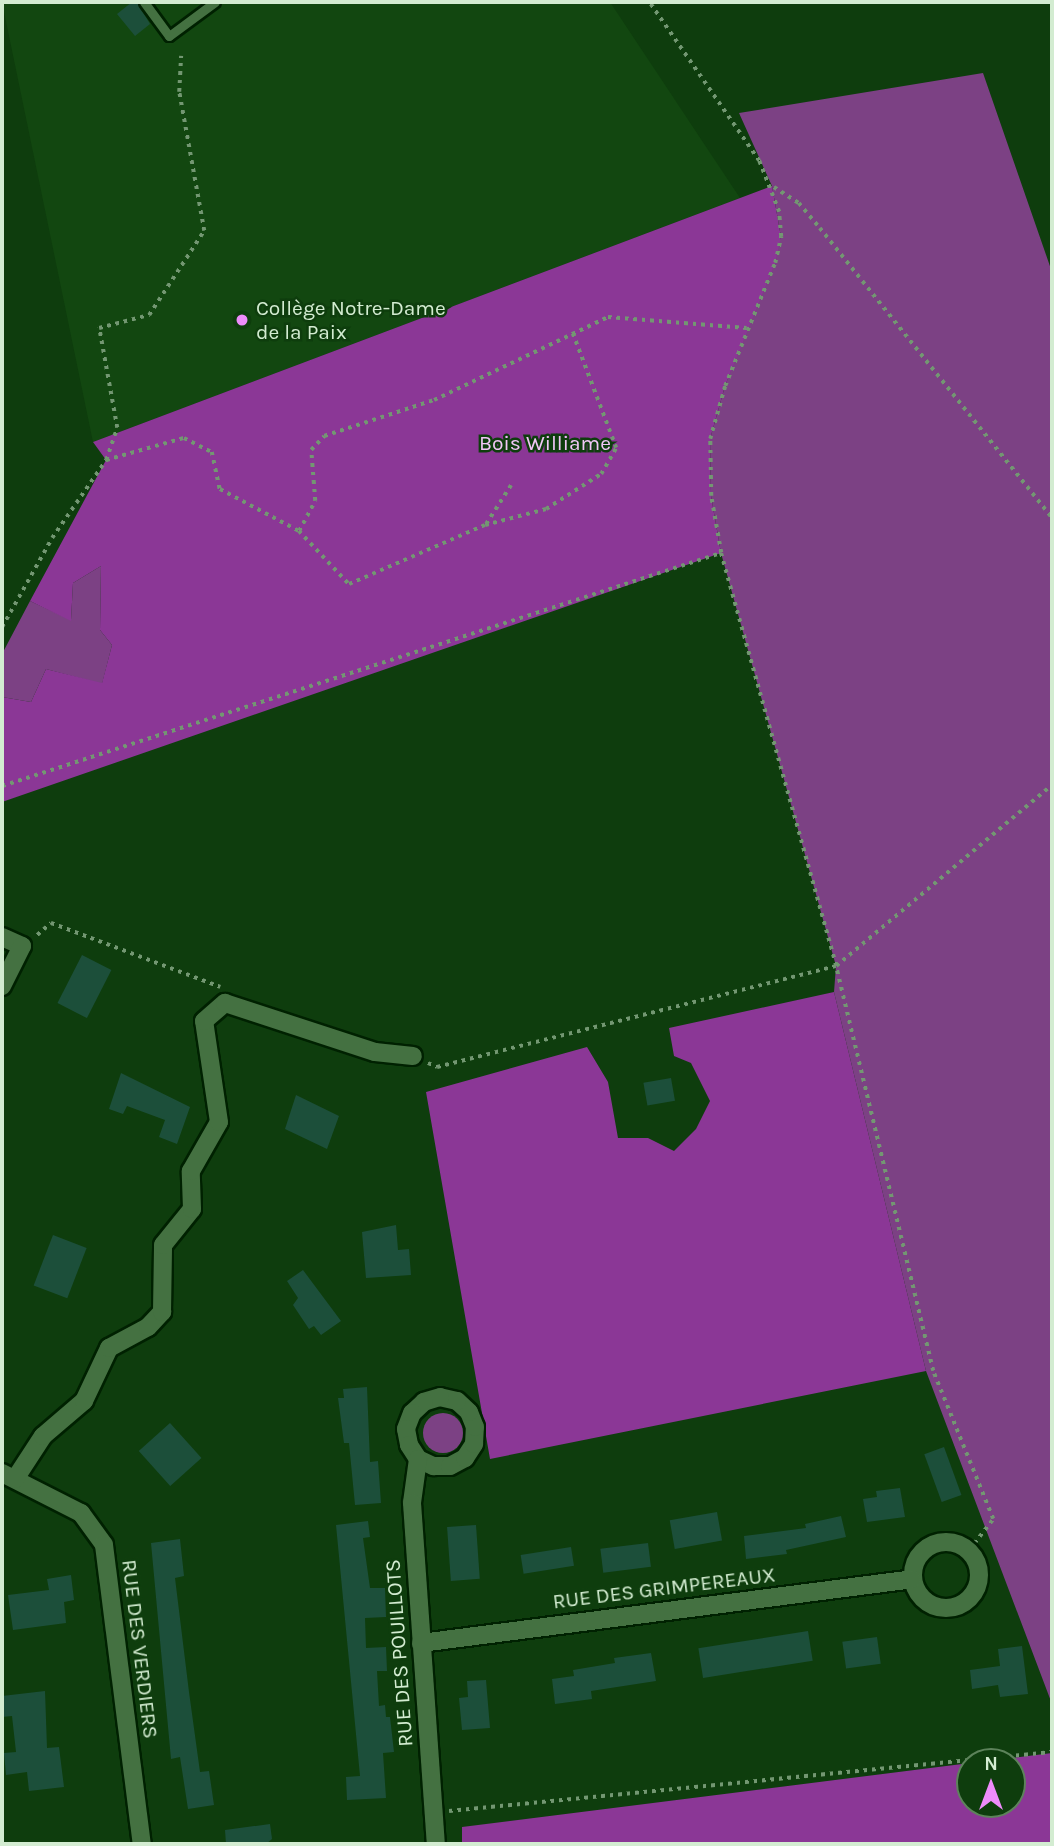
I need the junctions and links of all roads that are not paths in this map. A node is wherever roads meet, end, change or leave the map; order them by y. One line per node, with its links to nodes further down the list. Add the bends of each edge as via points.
1 (144, 2): 2 (lane, via 169,36)
2 (215, 2)
3 (2, 937): 4 (street, via 22,946)
4 (2, 986)
5 (413, 1056): 7 (street, via 374,1052 225,1003 204,1021 219,1122 191,1171 192,1209 163,1245 162,1312 148,1327 109,1348 84,1401 43,1436)
6 (418, 1459): 9 (street, RUE DES POUILLOTS, via 412,1503)
7 (8, 1476): 10 (street, RUE DES VERDIERS, via 80,1513 104,1545)
8 (912, 1579): 8 (street, via 918,1594 930,1605 946,1609 961,1605 974,1594 980,1579 978,1563 969,1550 955,1542 931,1546 914,1563); 9 (street, RUE DES GRIMPEREAUX)
9 (421, 1643): 11 (street, RUE DES POUILLOTS)
10 (142, 1844)
11 (436, 1844)

